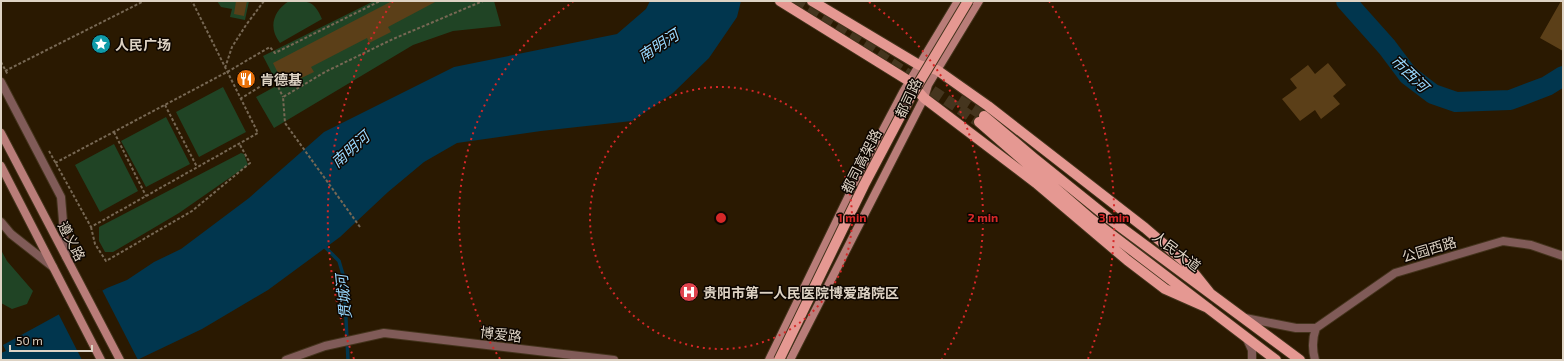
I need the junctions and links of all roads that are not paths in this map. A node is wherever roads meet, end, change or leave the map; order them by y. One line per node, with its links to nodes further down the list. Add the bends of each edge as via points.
1 (780, 1): 8 (main road)
2 (812, 1): 6 (main road)
3 (958, 1): 6 (main road, 都司路)
4 (968, 1): 27 (main road, 都司高架路, bridge, via 911,96 867,178)
5 (979, 1): 7 (main road, 都司路)
6 (919, 65): 7 (main road); 8 (main road, 都司路)
7 (937, 70): 10 (main road, 都司路); 17 (main road, via 988,106 1145,228 1186,263)
8 (909, 81): 10 (main road); 26 (main road, 都司路, via 856,181)
9 (1, 82): 15 (street, via 61,197)
10 (924, 98): 18 (main road, via 1036,183 1165,289); 28 (main road, 都司路)
11 (1, 133): 15 (main road, 遵义路)
12 (1, 166): 16 (main road, 遵义路)
13 (1, 222): 16 (street, via 11,234)
14 (1563, 256): 20 (street, 公园西路, via 1531,245 1503,240 1395,273)
15 (66, 258): 23 (main road, 遵义路)
16 (54, 267): 22 (main road, 遵义路)
17 (1210, 293): 18 (main road, 人民大道, via 982,119 1092,219); 19 (main road, 人民大道)
18 (1208, 308): 21 (main road, 人民大道)
19 (1245, 318): 20 (street, via 1296,328); 31 (main road, 人民大道)
20 (1316, 328): 32 (street, via 1312,338)
21 (1246, 337): 29 (street, via 1252,350); 30 (main road, 人民大道)
22 (101, 360)
23 (120, 360)
24 (286, 360): 25 (street, 博爱路, via 325,346 384,333)
25 (614, 360)
26 (769, 360)
27 (779, 360)
28 (790, 360)
29 (1252, 360)
30 (1276, 360)
31 (1300, 360)
32 (1315, 360)

